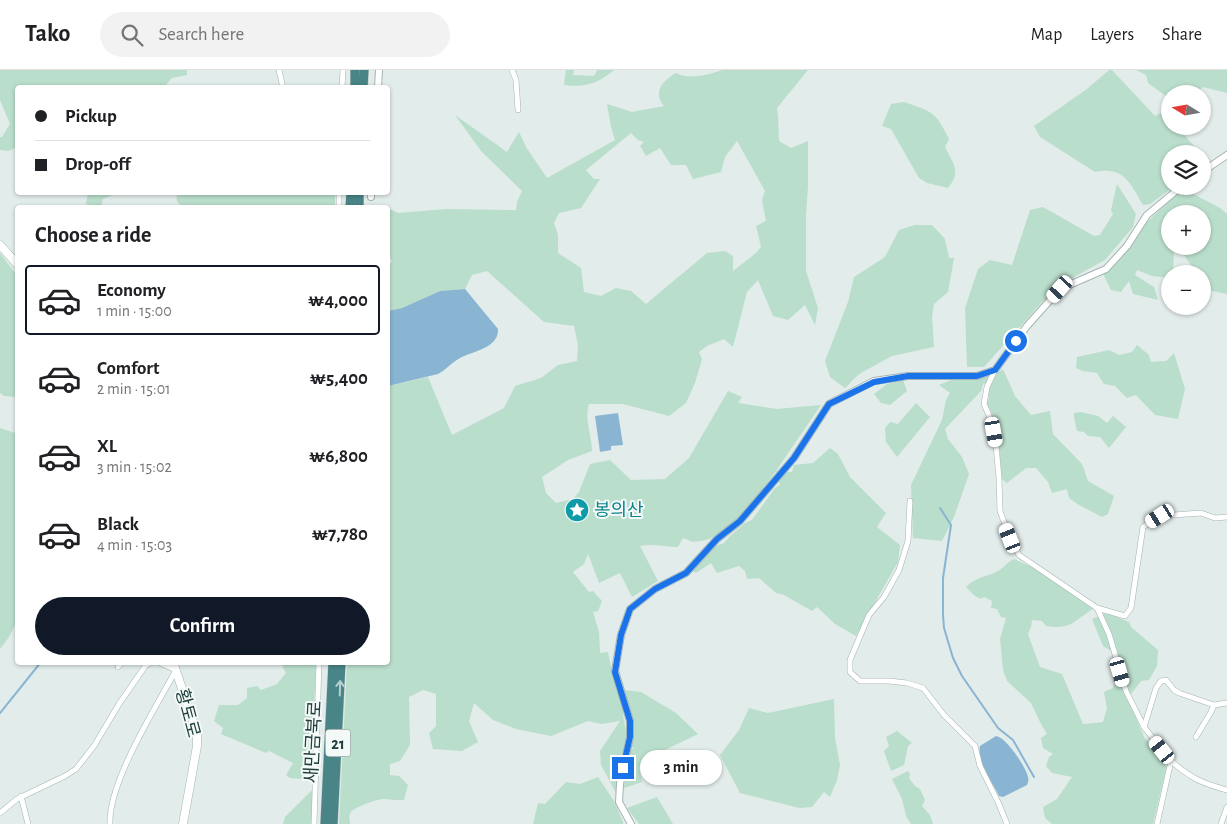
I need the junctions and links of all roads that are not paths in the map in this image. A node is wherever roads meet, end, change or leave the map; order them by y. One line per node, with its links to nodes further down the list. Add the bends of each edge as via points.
1 (279, 70): 7 (street)
2 (343, 70): 8 (street)
3 (356, 70): 9 (highway)
4 (364, 70): 10 (highway)
5 (379, 70): 11 (street)
6 (512, 70): 12 (street)
7 (282, 85)
8 (342, 85)
9 (355, 85)
10 (363, 85)
11 (378, 85)
12 (518, 110)
13 (1227, 155): 14 (street)
14 (1211, 166)
15 (1171, 195): 18 (street, via 1147,215 1127,246 1106,269 1060,289 1027,326)
16 (0, 245): 17 (main road)
17 (15, 262)
18 (995, 370): 21 (street, via 984,404 996,445 1000,510 1010,538 1019,555); 42 (street, via 977,376 908,376 874,382 829,404 794,458 740,521 717,539 686,573 655,589 630,609 621,635 615,672 630,721 619,802)
19 (910, 501): 43 (street, via 908,541 899,570 869,615 850,660 850,672 860,681 907,683 923,688 975,746 980,766)
20 (1227, 517): 21 (street, via 1215,518 1201,513 1160,516 1143,527 1131,608 1125,616)
21 (1097, 608): 29 (street, via 1109,634 1126,691)
22 (146, 665): 33 (street, via 76,769)
23 (319, 665): 39 (street)
24 (333, 665): 40 (highway, 새만금북로 / 21)
25 (341, 665): 41 (highway, 새만금북로 / 21, one-way to 25)
26 (175, 666): 37 (street, via 122,774 109,811); 38 (main road, 황토로, via 197,733)
27 (1227, 703): 28 (street)
28 (1214, 705): 29 (street, via 1179,693 1166,680 1161,681); 30 (street)
29 (1144, 727): 31 (street)
30 (1196, 737)
31 (1171, 761): 32 (street, via 1204,784); 44 (street)
32 (1227, 790)
33 (21, 796): 35 (street); 36 (street)
34 (1227, 807): 45 (street)
35 (0, 813)
36 (28, 824)
37 (110, 824)
38 (183, 824)
39 (314, 824)
40 (325, 824)
41 (333, 824)
42 (631, 824)
43 (1007, 824)
44 (1157, 824)
45 (1221, 824)

